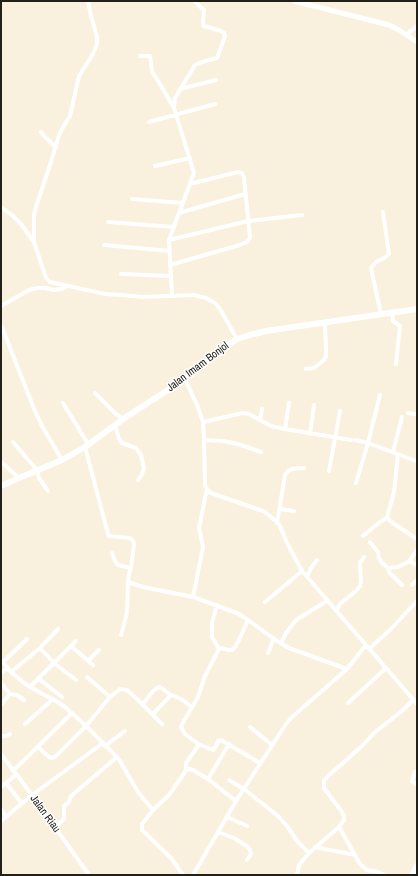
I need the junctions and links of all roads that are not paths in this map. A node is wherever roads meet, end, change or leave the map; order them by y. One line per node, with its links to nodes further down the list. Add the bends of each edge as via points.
1 (88, 1): 15 (street, via 97,44 79,76 70,116 62,128)
2 (194, 1): 9 (street, via 204,10 204,26 222,31 225,36 217,58 195,64)
3 (294, 1): 5 (street, via 389,25)
4 (417, 26): 5 (street)
5 (407, 34): 6 (street)
6 (417, 42)
7 (140, 56): 11 (street, via 150,56 152,72)
8 (216, 80): 9 (street)
9 (180, 89): 11 (street, via 175,98)
10 (215, 104): 12 (street)
11 (174, 108): 12 (street)
12 (176, 115): 13 (street); 16 (street)
13 (149, 122)
14 (41, 132): 15 (street)
15 (56, 147): 30 (street, via 34,215)
16 (190, 158): 17 (street); 18 (street, via 194,173)
17 (155, 166)
18 (190, 184): 19 (street, via 238,172 244,178); 21 (street)
19 (245, 194): 24 (street); 26 (street)
20 (132, 199): 21 (street)
21 (183, 203): 24 (street)
22 (1, 207): 30 (street, via 14,216)
23 (383, 212): 41 (street, via 389,254 371,268)
24 (179, 213): 28 (street)
25 (302, 215): 26 (street)
26 (248, 221): 29 (street); 33 (street, via 248,242)
27 (108, 222): 28 (street)
28 (174, 227): 29 (street)
29 (169, 240): 32 (street)
30 (34, 242): 36 (street, via 47,280)
31 (104, 245): 32 (street)
32 (170, 251): 33 (street)
33 (170, 265): 35 (street)
34 (121, 274): 35 (street)
35 (171, 276): 37 (street)
36 (68, 286): 37 (street, via 105,294); 38 (street, via 54,290 29,290)
37 (172, 296): 44 (street, via 194,295 215,303 225,315)
38 (1, 306)
39 (417, 309): 40 (main road, Jalan Imam Bonjol)
40 (392, 313): 41 (main road, Jalan Imam Bonjol); 45 (street, via 393,321 400,326)
41 (381, 314): 42 (main road, Jalan Imam Bonjol)
42 (325, 322): 44 (main road, Jalan Imam Bonjol, via 250,334); 46 (street, via 324,360 314,368)
43 (1, 325): 72 (street, via 34,411)
44 (237, 339): 47 (main road, Jalan Imam Bonjol)
45 (396, 364)
46 (306, 369)
47 (185, 379): 58 (main road, Jalan Imam Bonjol); 60 (street)
48 (95, 393): 58 (street)
49 (380, 395): 67 (street)
50 (63, 403): 68 (street)
51 (289, 403): 62 (street)
52 (314, 405): 63 (street)
53 (262, 409): 59 (street)
54 (340, 411): 64 (street)
55 (408, 413): 56 (street)
56 (417, 414)
57 (402, 417): 70 (street)
58 (123, 419): 61 (main road, Jalan Imam Bonjol)
59 (260, 420): 60 (street, via 243,413); 62 (street)
60 (203, 422): 65 (street)
61 (115, 425): 68 (main road, Jalan Imam Bonjol); 79 (street, via 119,440 136,448 141,455 144,469)
62 (285, 429): 63 (street)
63 (310, 434): 64 (street)
64 (335, 438): 67 (street); 77 (street)
65 (204, 440): 69 (street, via 238,444); 82 (street)
66 (13, 442): 76 (street)
67 (368, 443): 70 (street); 80 (street)
68 (87, 446): 72 (main road, Jalan Imam Bonjol); 97 (street, via 109,536 133,540)
69 (261, 452)
70 (393, 452): 71 (street)
71 (398, 454): 73 (street); 86 (street, via 394,492)
72 (62, 460): 76 (main road, Jalan Imam Bonjol)
73 (417, 460)
74 (1, 462): 78 (street)
75 (304, 468): 84 (street, via 286,473)
76 (36, 470): 78 (main road, Jalan Imam Bonjol); 83 (street)
77 (329, 471)
78 (19, 478): 81 (main road, Jalan Imam Bonjol)
79 (138, 480)
80 (356, 483)
81 (1, 486)
82 (207, 489): 87 (street, via 211,493 266,512); 105 (street, via 199,528 203,547)
83 (48, 491)
84 (280, 510): 85 (street); 87 (street)
85 (294, 511)
86 (387, 518): 88 (street); 89 (street)
87 (277, 523): 99 (street)
88 (363, 536)
89 (417, 539)
90 (370, 542): 98 (street, via 382,563)
91 (417, 550): 95 (street)
92 (112, 553): 97 (street, via 118,565)
93 (364, 557): 110 (street, via 360,565 360,586)
94 (317, 560): 100 (street)
95 (410, 561): 96 (street); 98 (street, via 398,567)
96 (417, 565)
97 (131, 568): 102 (street)
98 (388, 568): 103 (street)
99 (302, 571): 100 (street); 108 (street)
100 (307, 577): 106 (street)
101 (417, 580): 104 (street)
102 (128, 582): 105 (street); 113 (street, via 127,612)
103 (402, 584)
104 (412, 585)
105 (193, 596): 109 (street)
106 (327, 601): 110 (street); 117 (street, via 296,620)
107 (417, 601): 119 (street, via 391,629)
108 (265, 602)
109 (217, 605): 111 (street); 121 (street, via 212,623 212,637)
110 (336, 611): 119 (street)
111 (248, 620): 114 (street); 121 (street, via 232,650)
112 (58, 629): 120 (street)
113 (121, 635)
114 (274, 638): 117 (street); 123 (street)
115 (27, 639): 125 (street)
116 (76, 641): 118 (street)
117 (280, 643): 128 (street)
118 (71, 646): 124 (street); 126 (street)
119 (368, 647): 128 (street); 129 (street)
120 (40, 648): 126 (street); 130 (street)
121 (219, 649): 148 (street)
122 (99, 650): 124 (street)
123 (268, 653)
124 (89, 660): 127 (street)
125 (2, 661): 130 (street)
126 (54, 663): 132 (street); 134 (street)
127 (94, 665)
128 (347, 669): 161 (street, via 286,724)
129 (386, 669): 143 (street); 144 (street)
130 (10, 670): 131 (street); 136 (street)
131 (1, 673)
132 (38, 678): 136 (street); 139 (street)
133 (87, 678): 140 (street)
134 (76, 680)
135 (1, 683): 137 (street)
136 (30, 687): 141 (street)
137 (10, 694): 142 (street); 147 (street)
138 (171, 695): 145 (street, via 160,687 153,691); 148 (street); 150 (street)
139 (62, 697)
140 (110, 697): 145 (street, via 123,689); 153 (street)
141 (53, 699): 149 (street); 151 (street)
142 (24, 700)
143 (413, 700): 146 (street); 185 (street, via 324,781 324,788 344,816)
144 (348, 703)
145 (143, 704): 150 (street)
146 (417, 704)
147 (1, 705)
148 (192, 707): 159 (street, via 182,728 187,736)
149 (72, 713): 153 (street); 162 (street)
150 (153, 714): 152 (street)
151 (25, 724)
152 (162, 724)
153 (86, 726): 158 (street); 162 (street, via 53,758)
154 (250, 726): 161 (street)
155 (125, 731): 158 (street)
156 (10, 734): 157 (street)
157 (1, 736)
158 (104, 744): 164 (street); 175 (street)
159 (198, 744): 160 (street, via 213,750 219,739); 166 (street, via 186,763)
160 (229, 744): 165 (street); 169 (street)
161 (272, 744): 165 (street)
162 (38, 747): 168 (street)
163 (1, 754): 168 (street, Jalan Riau)
164 (117, 757): 179 (street, via 138,792); 184 (street, via 71,796 64,806 64,819)
165 (260, 763): 174 (street)
166 (186, 770): 169 (street, via 192,769); 179 (street, via 173,790)
167 (415, 772): 172 (street, via 412,779)
168 (15, 773): 171 (street); 175 (street, Jalan Riau)
169 (208, 779): 177 (street)
170 (229, 780): 174 (street)
171 (6, 783): 173 (street); 176 (street)
172 (417, 785)
173 (1, 787)
174 (244, 789): 177 (street); 188 (street, via 278,816)
175 (32, 795): 182 (street); 184 (street, Jalan Riau)
176 (20, 801)
177 (236, 801): 181 (street)
178 (1, 809): 180 (street)
179 (153, 810): 194 (street, via 142,824 142,830 171,858)
180 (4, 814)
181 (227, 817): 183 (street); 186 (street)
182 (1, 821)
183 (247, 826)
184 (55, 827): 193 (street, Jalan Riau)
185 (339, 827): 187 (street); 189 (street)
186 (218, 832): 190 (street, via 248,847 250,854); 195 (street)
187 (315, 847): 188 (street); 189 (street)
188 (309, 853): 196 (street)
189 (355, 855): 192 (street, via 360,864)
190 (247, 860)
191 (417, 866): 199 (main road)
192 (369, 871): 197 (street); 198 (street)
193 (87, 874)
194 (183, 875)
195 (194, 875)
196 (296, 875)
197 (366, 875)
198 (384, 875)
199 (412, 875)

